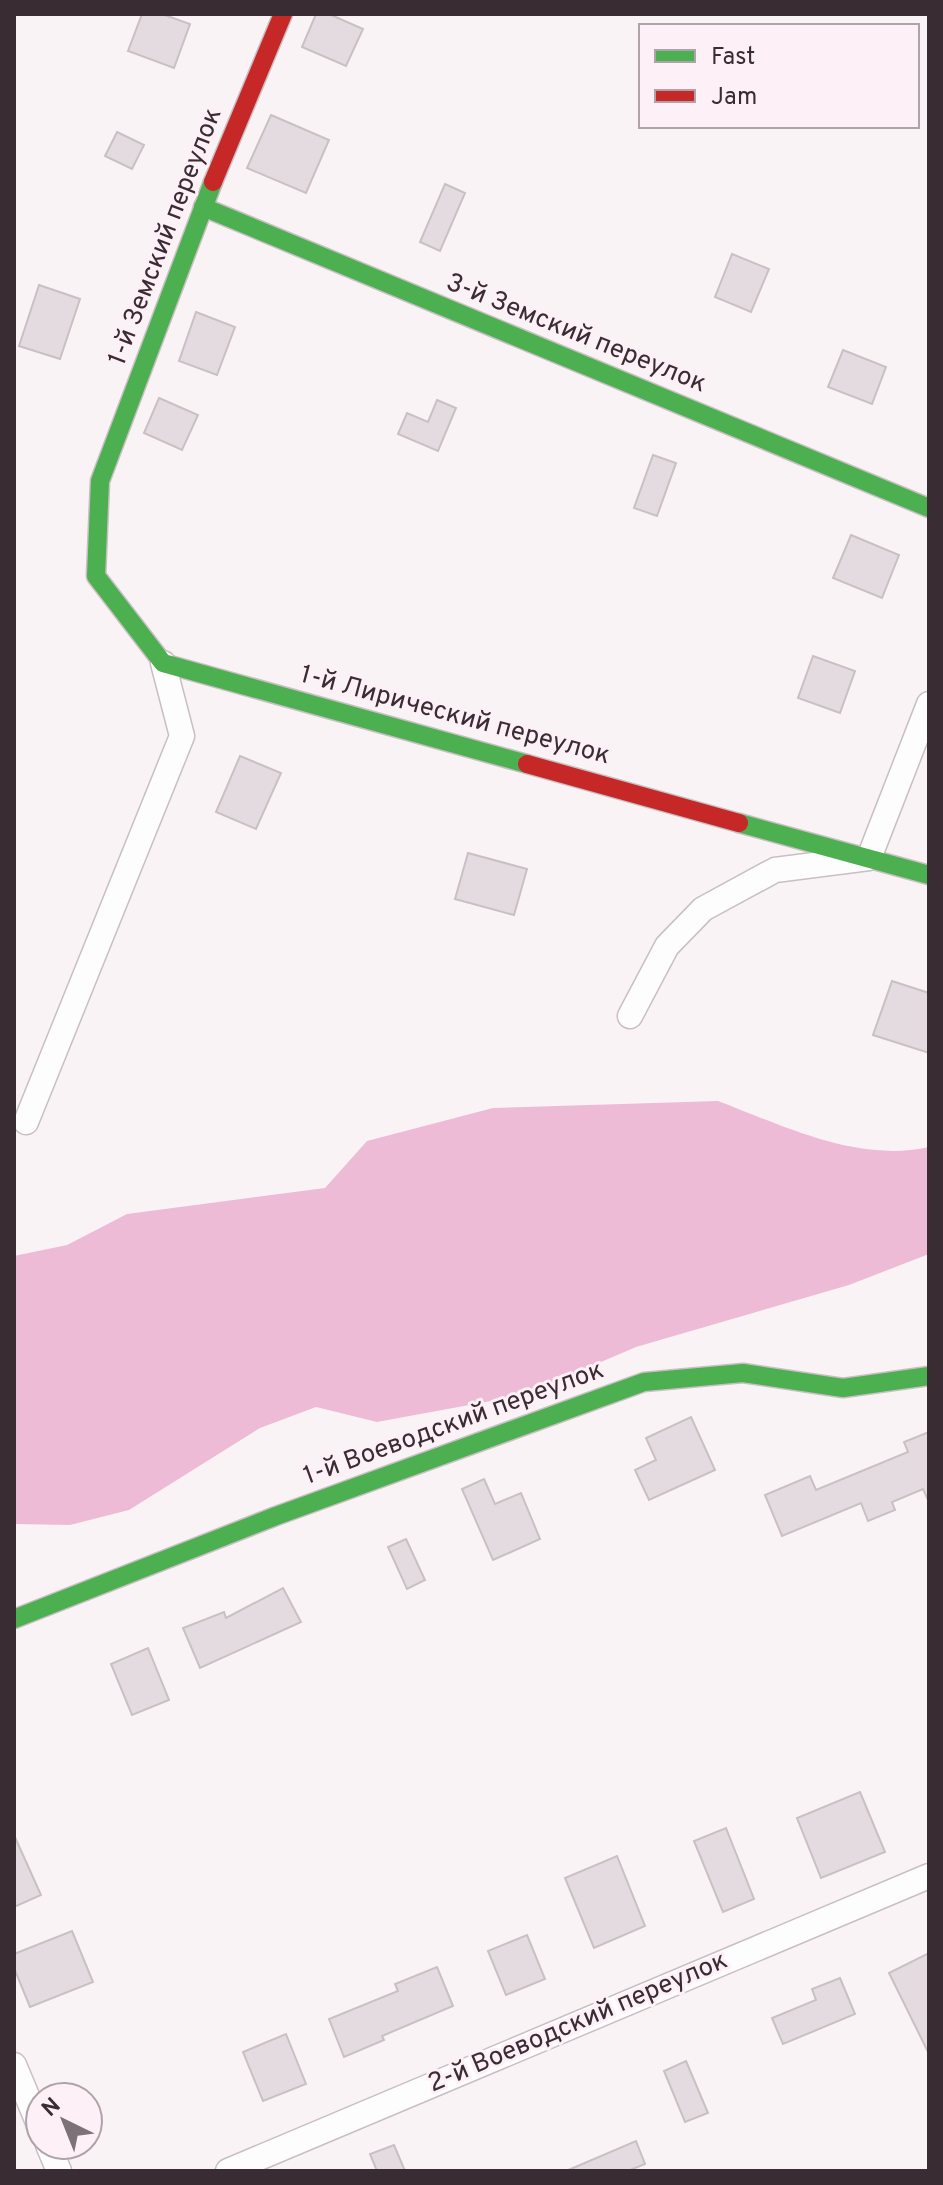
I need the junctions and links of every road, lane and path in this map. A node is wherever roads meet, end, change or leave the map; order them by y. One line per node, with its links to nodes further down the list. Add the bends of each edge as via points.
1 (283, 14): 2 (street, 1-й Земский переулок)
2 (203, 207): 3 (street, 3-й Земский переулок); 4 (street, 1-й Земский переулок, via 100,481 96,576)
3 (929, 508)
4 (163, 663): 6 (street, 1-й Лирический переулок); 9 (street, via 182,736)
5 (929, 704): 6 (street)
6 (869, 858): 7 (street, 1-й Лирический переулок); 8 (street, via 775,870 703,909 667,946)
7 (929, 875)
8 (630, 1016)
9 (26, 1122)
10 (929, 1376): 11 (street, 1-й Воеводский переулок, via 843,1388 743,1373 644,1382 276,1516)
11 (14, 1619)
12 (929, 1876): 15 (street, 2-й Воеводский переулок)
13 (14, 2065): 14 (street)
14 (24, 2089)
15 (228, 2171)

